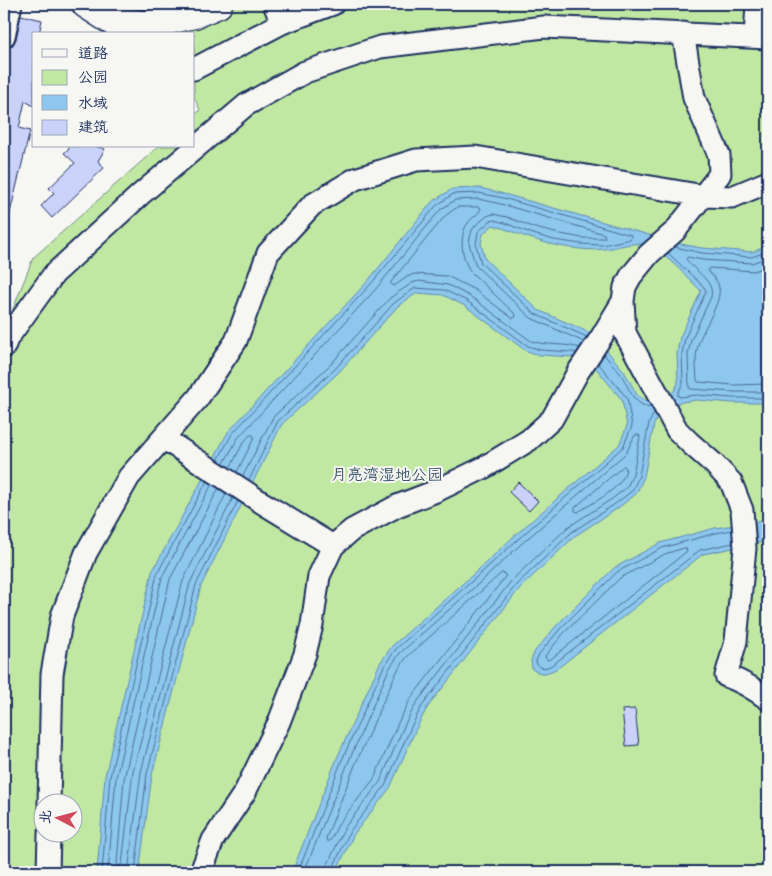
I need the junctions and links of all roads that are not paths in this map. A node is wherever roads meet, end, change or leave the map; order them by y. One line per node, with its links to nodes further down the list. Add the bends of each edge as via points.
1 (11, 4): 11 (street)
2 (86, 4): 5 (main road, via 114,22 147,25 194,14)
3 (124, 4): 4 (main road, via 149,7)
4 (161, 4)
5 (218, 4)
6 (274, 4): 9 (street)
7 (332, 4): 9 (street)
8 (757, 4): 12 (street)
9 (282, 23): 13 (street)
10 (683, 33): 12 (street); 15 (street, via 694,98 719,155 720,174); 17 (street, via 544,27 380,47 305,72 246,105 141,194 54,274)
11 (4, 36)
12 (762, 38)
13 (195, 68)
14 (768, 182): 15 (street, via 732,197)
15 (704, 196): 16 (street, via 631,276); 18 (street, via 474,157 416,160 355,179 312,205 268,253 236,341 198,398)
16 (623, 301): 19 (street, via 552,419 529,440 485,467 352,530); 20 (street, via 625,334 677,430 731,482 742,510 745,548 736,642 726,676 750,686)
17 (4, 347)
18 (163, 438): 19 (street); 21 (street, via 129,477 86,553 62,616 52,674)
19 (333, 546): 24 (street, via 320,576 305,654 280,722 245,792 213,840)
20 (768, 699)
21 (49, 794)
22 (49, 844): 23 (street)
23 (48, 872)
24 (201, 872)

